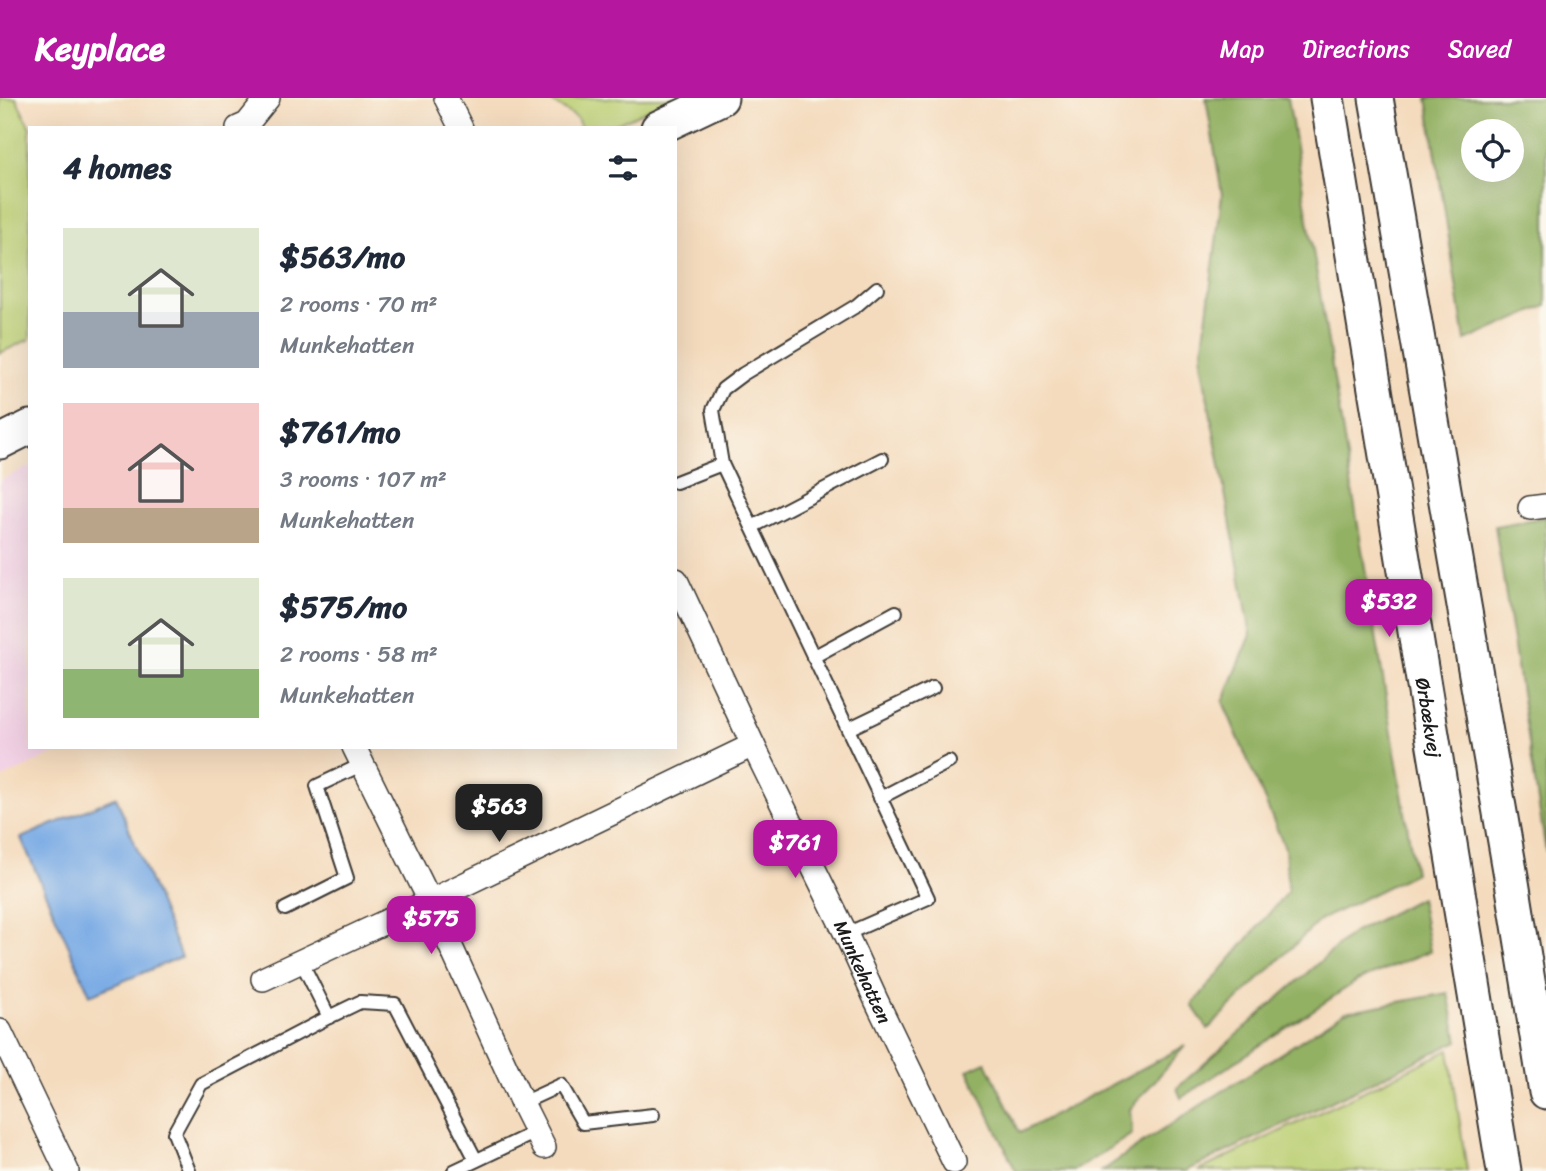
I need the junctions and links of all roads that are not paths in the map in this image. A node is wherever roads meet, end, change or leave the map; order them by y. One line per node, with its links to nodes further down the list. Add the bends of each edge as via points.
1 (268, 98): 6 (street)
2 (446, 98): 7 (street)
3 (721, 98): 8 (main road)
4 (1327, 98): 41 (main road, Ørbækvej)
5 (1376, 98): 32 (main road)
6 (242, 126)
7 (460, 126)
8 (662, 126)
9 (877, 288): 13 (lane, via 856,306 723,389 713,410)
10 (28, 428): 11 (main road)
11 (0, 442)
12 (882, 459): 15 (lane)
13 (722, 464): 14 (lane); 15 (lane)
14 (677, 482)
15 (752, 527): 18 (lane)
16 (677, 582): 21 (street, Munkehatten)
17 (896, 612): 18 (lane)
18 (813, 657): 20 (lane)
19 (933, 688): 20 (lane)
20 (848, 729): 24 (lane)
21 (753, 745): 25 (street); 27 (street, Munkehatten)
22 (358, 756): 25 (street); 26 (lane, via 317,786 348,878)
23 (949, 762): 24 (lane)
24 (880, 798): 27 (lane, via 928,898)
25 (430, 901): 28 (street); 33 (street)
26 (285, 909)
27 (846, 934): 37 (street, Munkehatten)
28 (301, 961): 29 (street); 30 (lane)
29 (263, 979)
30 (329, 1017): 36 (lane, via 360,1002 395,1004); 39 (lane, via 201,1084 174,1133)
31 (0, 1031): 38 (street)
32 (1546, 1092)
33 (522, 1103): 34 (lane, via 561,1085 583,1123); 35 (street)
34 (653, 1115)
35 (540, 1139): 36 (lane)
36 (476, 1160): 40 (lane)
37 (954, 1162)
38 (67, 1171)
39 (189, 1171)
40 (454, 1171)
41 (1504, 1171)

